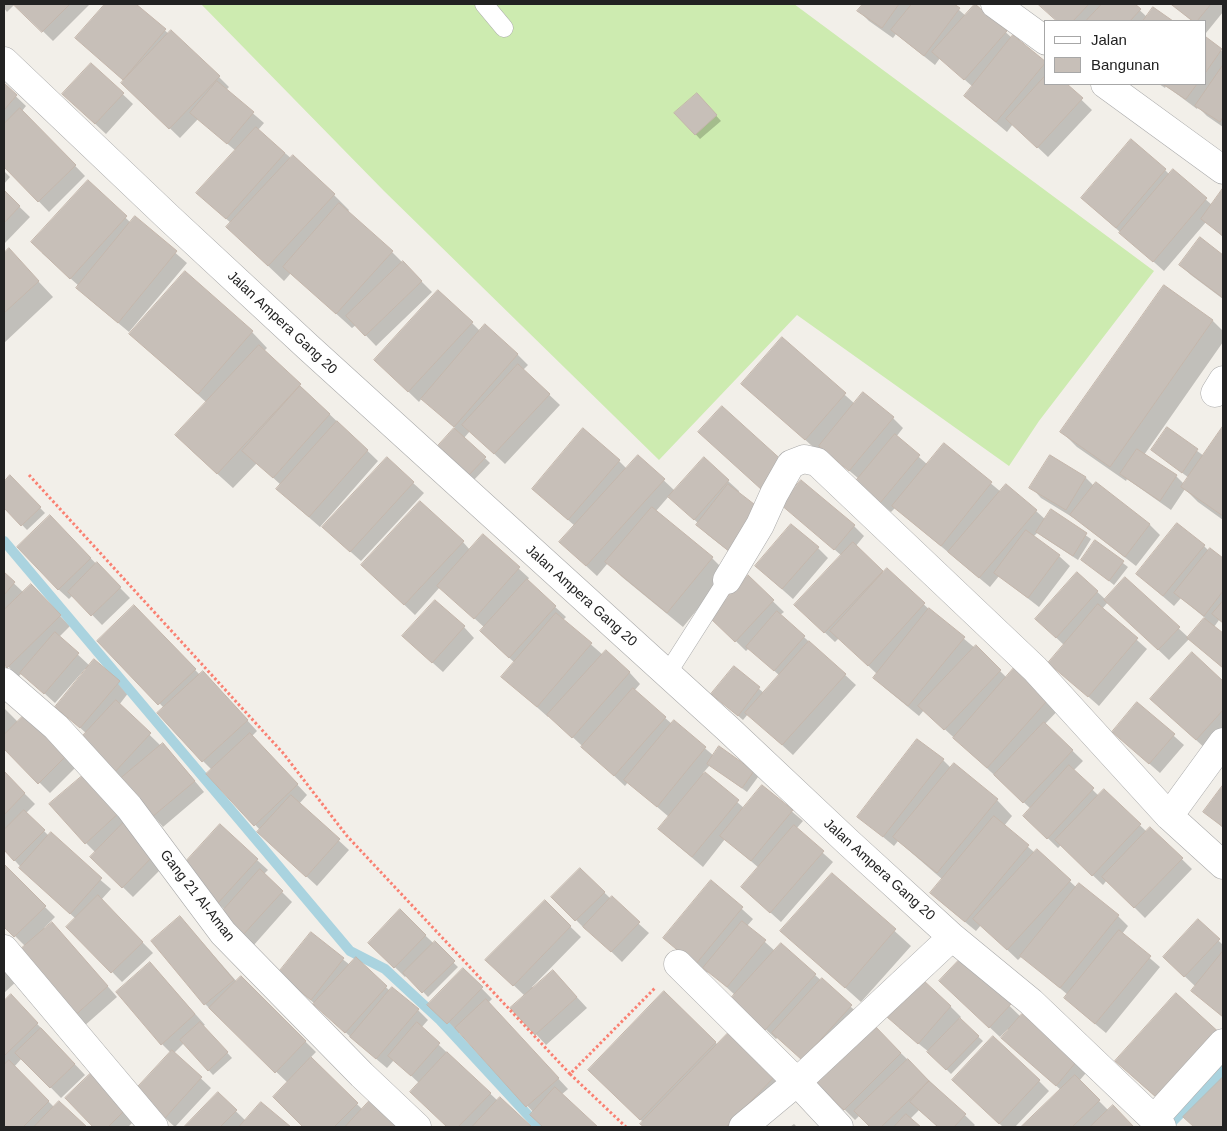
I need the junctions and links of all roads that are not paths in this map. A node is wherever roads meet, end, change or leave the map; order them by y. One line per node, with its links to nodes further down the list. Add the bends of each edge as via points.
1 (484, 4): 3 (lane)
2 (995, 4): 4 (street)
3 (504, 28)
4 (1044, 40)
5 (4, 61): 9 (street, Jalan Ampera Gang 20, via 175,224)
6 (1105, 85): 7 (street)
7 (1223, 170)
8 (727, 580): 9 (lane); 12 (street, via 791,464 804,459 816,462 1035,669)
9 (667, 674): 14 (street, Jalan Ampera Gang 20)
10 (4, 682): 21 (street, Gang 21 Al-Aman, via 56,727 129,807 223,933)
11 (1223, 742): 12 (street)
12 (1169, 816): 13 (street)
13 (1223, 865)
14 (952, 937): 18 (street); 19 (street, Jalan Ampera Gang 20, via 1031,1002)
15 (4, 949): 20 (street)
16 (678, 964): 18 (street)
17 (1223, 1043): 19 (street)
18 (797, 1082): 22 (street); 23 (street)
19 (1157, 1122)
20 (154, 1127)
21 (417, 1127)
22 (743, 1127)
23 (839, 1127)

